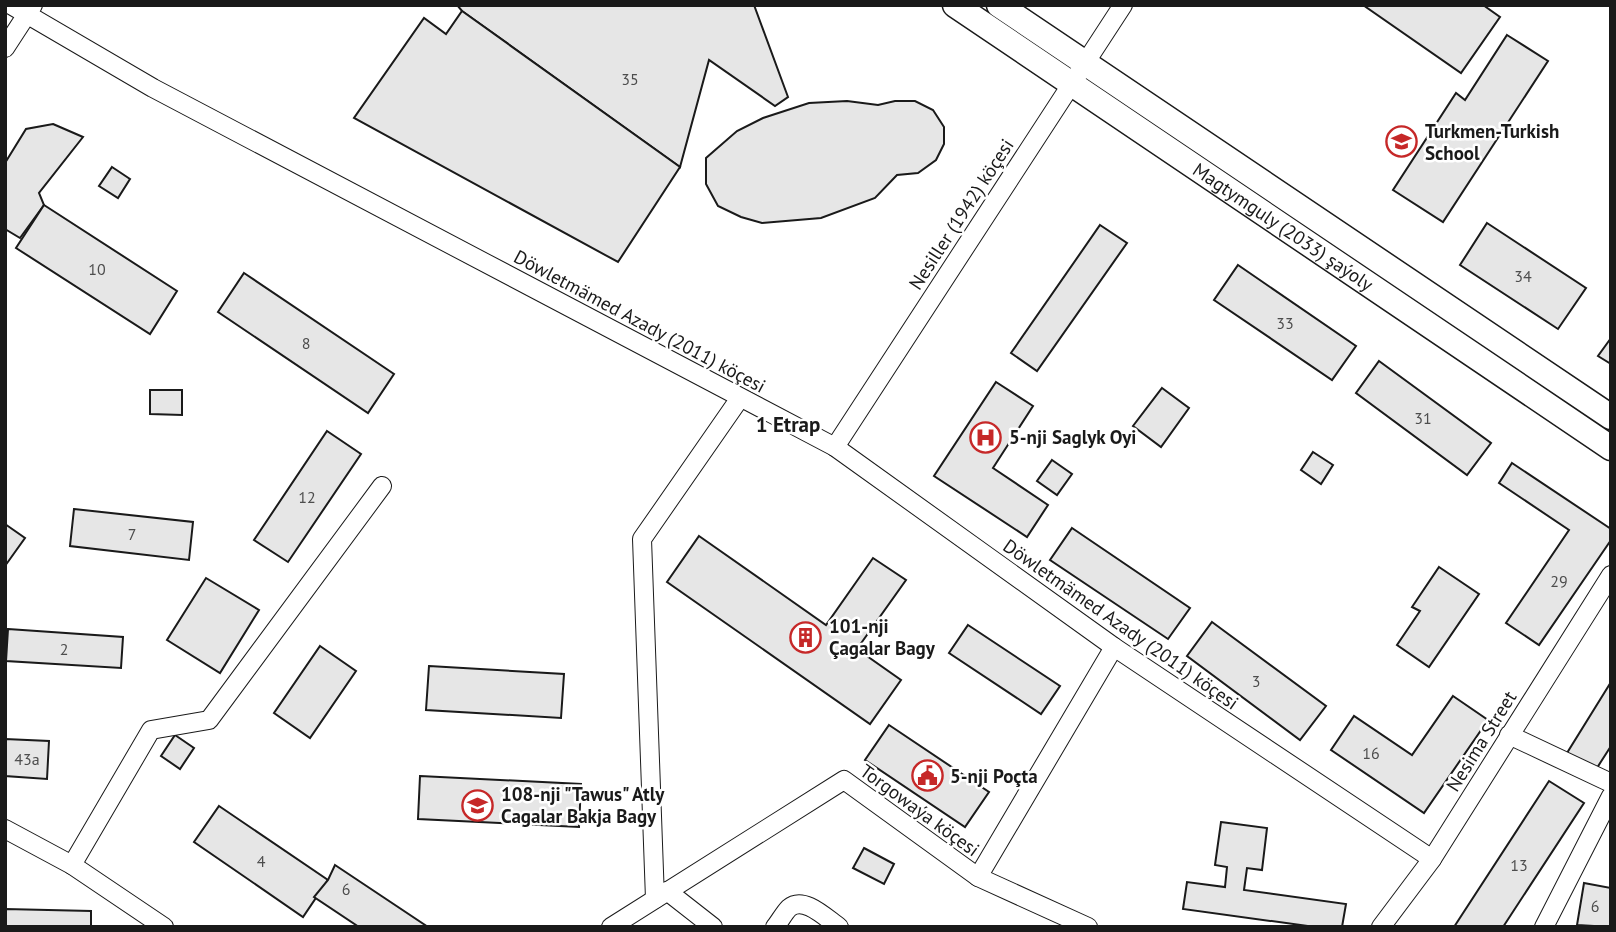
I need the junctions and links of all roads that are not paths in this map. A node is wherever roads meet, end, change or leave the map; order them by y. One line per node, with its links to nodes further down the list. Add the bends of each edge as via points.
1 (955, 5): 6 (main road, Magtymguly (2033) şaýoly)
2 (999, 5): 6 (main road, Magtymguly (2033) şaýoly)
3 (1123, 5): 6 (street, Nesiller (1942) köçesi)
4 (24, 8): 5 (street); 7 (street, Döwletmämed Azady (2011) köçesi, via 153,88)
5 (5, 48)
6 (1078, 72): 8 (main road, Magtymguly (2033) şaýoly); 9 (street, Nesiller (1942) köçesi); 10 (main road, Magtymguly (2033) şaýoly)
7 (740, 398): 9 (street, Döwletmämed Azady (2011) köçesi); 21 (street, via 642,539)
8 (1611, 417)
9 (835, 447): 13 (street, Döwletmämed Azady (2011) köçesi)
10 (1611, 448)
11 (382, 486): 19 (street, via 209,720 151,730)
12 (1611, 575): 14 (street, Nesima Street)
13 (1114, 648): 18 (street, Döwletmämed Azady (2011) köçesi); 20 (street, Torgowaýa köçesi)
14 (1509, 736): 15 (street); 18 (street, Nesima Street)
15 (1611, 783)
16 (1611, 796): 29 (street)
17 (5, 829): 19 (street)
18 (1432, 859): 28 (street, Nesima Street)
19 (72, 865): 22 (street)
20 (978, 877): 21 (street, Torgowaýa köçesi, via 844,780); 27 (street)
21 (661, 895): 23 (street, Torgowaýa köçesi); 24 (street)
22 (164, 927)
23 (611, 927)
24 (713, 927)
25 (775, 927): 26 (street, via 797,904)
26 (839, 927)
27 (1088, 927)
28 (1381, 927)
29 (1544, 927)

